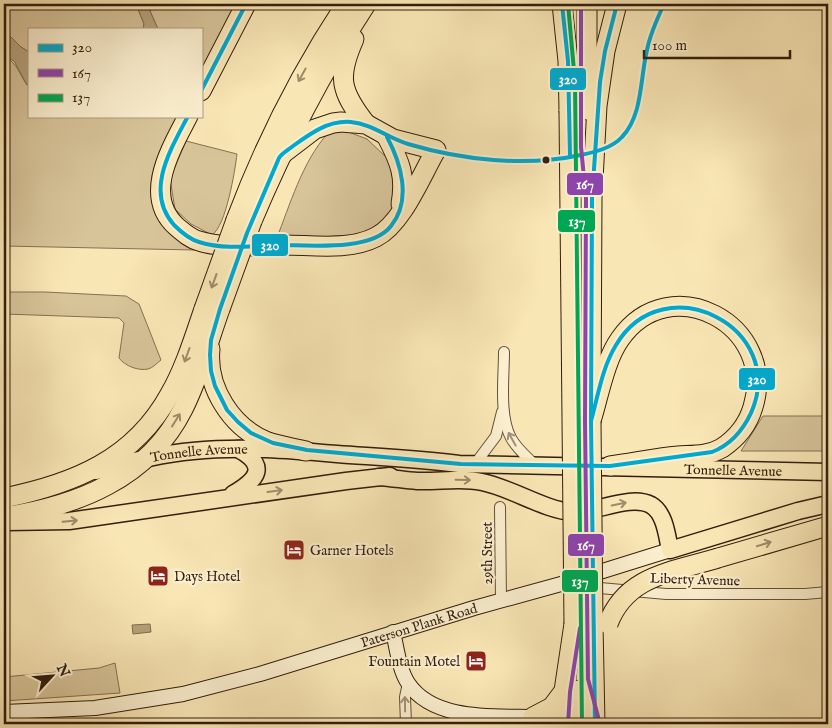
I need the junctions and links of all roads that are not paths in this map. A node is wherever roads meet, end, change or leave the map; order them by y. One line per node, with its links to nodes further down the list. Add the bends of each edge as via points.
1 (246, 4): 11 (highway)
2 (338, 4): 9 (highway)
3 (346, 4): 9 (highway)
4 (366, 4): 16 (highway, via 311,93)
5 (370, 4): 13 (highway, via 345,61 343,73 347,96)
6 (562, 4): 10 (highway, via 566,28)
7 (587, 4): 10 (highway)
8 (617, 4): 10 (highway, via 605,51)
9 (321, 41): 19 (highway, one-way to 19, via 263,152)
10 (585, 82): 23 (highway, via 592,198); 44 (highway, bridge)
11 (202, 89)
12 (187, 118): 18 (highway, via 164,166 160,190 164,209 186,235 199,241 241,245 342,246 377,237)
13 (366, 124): 14 (highway); 16 (highway, via 341,122 323,126 308,133)
14 (387, 137): 15 (highway); 17 (highway)
15 (430, 150): 17 (highway, via 417,149 407,153); 18 (highway)
16 (282, 155): 19 (highway)
17 (401, 168): 18 (highway, via 403,189)
18 (398, 218)
19 (244, 220): 20 (highway, bridge)
20 (212, 314): 25 (highway, via 210,370 226,408 243,427 260,438); 26 (highway, one-way to 20, via 158,447 182,410); 31 (highway, one-way to 31, via 160,410 144,430 125,448)
21 (504, 352): 22 (street)
22 (504, 406): 27 (street, via 496,436); 28 (street, one-way to 22, via 508,433)
23 (591, 421): 29 (highway, via 617,344 625,332 650,313 668,307 703,309 728,323 751,354 757,375 756,396 750,416 738,434 721,448 706,454); 45 (highway, bridge)
24 (238, 449): 25 (main road, Tonnelle Avenue); 26 (main road, Tonnelle Avenue); 34 (main road, via 252,460 256,475 250,483)
25 (306, 451): 27 (main road, Tonnelle Avenue)
26 (146, 458): 31 (main road, Tonnelle Avenue); 37 (highway, via 123,476 76,500)
27 (467, 464): 28 (main road, Tonnelle Avenue); 32 (main road, Tonnelle Avenue)
28 (535, 465): 29 (main road, Tonnelle Avenue)
29 (610, 466): 30 (main road, Tonnelle Avenue)
30 (828, 472)
31 (83, 475): 33 (highway, Tonnelle Avenue)
32 (379, 477): 34 (main road, Tonnelle Avenue, one-way to 32); 40 (main road, one-way to 40, via 417,481 481,481 566,511 645,503 659,513)
33 (4, 498)
34 (227, 498): 38 (main road, Tonnelle Avenue, one-way to 34, via 69,522)
35 (828, 504): 40 (main road, Paterson Plank Road)
36 (500, 507): 43 (street, 29th Street)
37 (4, 517)
38 (4, 522)
39 (828, 526): 45 (highway, one-way to 39, bridge, via 628,592 640,584)
40 (670, 550): 41 (main road, Paterson Plank Road)
41 (561, 584): 42 (street, Liberty Avenue, via 666,594); 43 (main road, Paterson Plank Road)
42 (828, 592)
43 (501, 600): 46 (main road, Paterson Plank Road)
44 (574, 624): 49 (highway); 54 (highway)
45 (601, 624): 47 (highway, via 594,659)
46 (393, 632): 48 (main road); 50 (main road, Paterson Plank Road, via 260,674 183,694 95,708)
47 (594, 679): 55 (highway); 56 (highway)
48 (408, 683): 51 (main road, via 423,698 455,712); 52 (street, one-way to 48)
49 (564, 691): 51 (highway); 53 (highway)
50 (4, 712)
51 (541, 720)
52 (406, 724)
53 (562, 724)
54 (576, 724)
55 (595, 724)
56 (606, 724)

